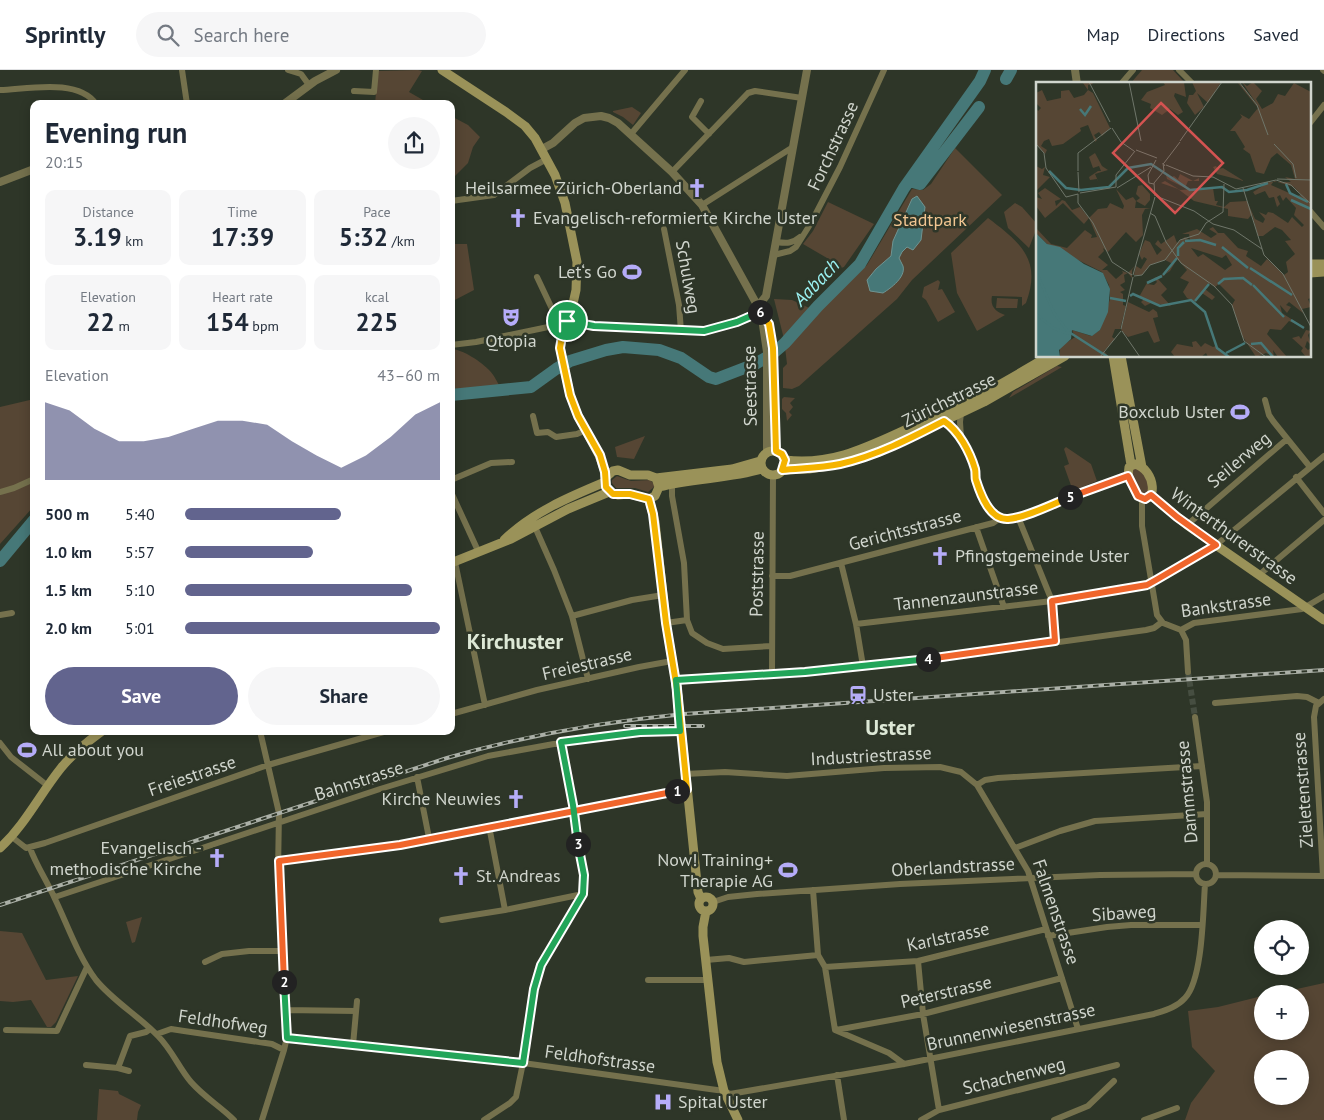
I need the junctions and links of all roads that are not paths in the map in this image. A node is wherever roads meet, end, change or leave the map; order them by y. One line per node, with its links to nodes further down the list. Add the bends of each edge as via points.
1 (182, 70): 18 (street)
2 (288, 70): 13 (street, via 301,74)
3 (336, 70): 13 (street)
4 (376, 70): 15 (street, via 374,92)
5 (442, 70): 26 (main road, via 525,126)
6 (685, 70): 23 (street)
7 (806, 70): 16 (street)
8 (884, 70): 36 (street, Forchstrasse, via 825,199)
9 (1133, 70): 11 (street)
10 (1179, 70): 12 (street)
11 (1123, 82)
12 (1191, 82)
13 (310, 85): 19 (street)
14 (0, 90): 17 (street, via 66,87 81,91)
15 (354, 91)
16 (802, 98): 24 (street, via 755,91 748,93); 25 (street)
17 (91, 100)
18 (186, 100)
19 (289, 100)
20 (701, 101): 24 (street, via 692,117)
21 (1324, 105): 22 (street)
22 (1312, 120)
23 (631, 134): 26 (street, via 609,118 592,116 575,123); 29 (street)
24 (708, 134): 29 (street)
25 (793, 147): 32 (street); 37 (street)
26 (542, 149): 27 (main road)
27 (547, 159): 31 (street, via 494,195); 41 (main road, via 560,185 577,262 576,290)
28 (30, 171): 30 (street)
29 (672, 172): 32 (street)
30 (0, 182)
31 (455, 200)
32 (702, 205): 40 (street)
33 (1312, 213): 34 (street)
34 (1324, 228)
35 (664, 229): 43 (street, Schulweg, via 680,305)
36 (805, 233): 37 (street, via 794,242); 38 (street, Forchstrasse, via 796,247)
37 (776, 242): 38 (street)
38 (774, 255): 40 (street, via 766,296)
39 (537, 277): 42 (street)
40 (759, 309): 43 (street, via 746,319 719,328); 56 (street, Seestrasse, via 770,350)
41 (567, 321): 42 (main road); 43 (street, via 594,326)
42 (560, 328): 44 (street); 53 (main road, via 564,370 574,406)
43 (681, 330)
44 (455, 345)
45 (1045, 358): 59 (main road, Zürichstrasse, via 963,404 860,451 811,461)
46 (1062, 358): 50 (main road, Zürichstrasse)
47 (1113, 358): 62 (main road)
48 (1121, 358): 63 (main road)
49 (1264, 400): 54 (street, via 1269,415)
50 (962, 413): 52 (main road, Zürichstrasse); 55 (street)
51 (533, 416): 53 (street, via 536,433 548,432 556,437)
52 (944, 421): 55 (street); 66 (main road, Zürichstrasse, via 855,460)
53 (586, 430): 57 (main road)
54 (1287, 439): 64 (street); 87 (street, Seilerweg)
55 (962, 440): 85 (street, via 988,508)
56 (771, 451): 59 (main road, via 782,454); 61 (main road, via 762,456)
57 (600, 455): 65 (main road); 72 (main road)
58 (1324, 456): 64 (street, Tannenzaunstrasse)
59 (785, 460): 66 (main road)
60 (512, 462): 69 (street, via 491,463)
61 (761, 465): 67 (main road); 70 (main road); 74 (main road, via 743,474)
62 (1132, 465): 63 (main road); 68 (main road, via 1127,471)
63 (1142, 467): 78 (main road, via 1152,482)
64 (1310, 467): 71 (street, Tannenzaunstrasse)
65 (618, 470): 70 (main road); 72 (main road)
66 (782, 470): 67 (main road)
67 (773, 475): 97 (street, Poststrasse)
68 (1128, 476): 80 (main road); 84 (street, Gerichtsstrasse)
69 (455, 478)
70 (656, 478): 75 (main road)
71 (1296, 478): 83 (street); 91 (street, Tannenzaunstrasse)
72 (606, 480): 77 (main road); 82 (main road)
73 (30, 481): 76 (street)
74 (672, 484): 75 (main road); 107 (street, via 684,563)
75 (659, 487): 79 (main road, via 655,496)
76 (0, 492)
77 (609, 492): 79 (main road); 88 (main road)
78 (1151, 495): 80 (main road); 87 (main road, Winterthurerstrasse)
79 (649, 499): 99 (main road, via 655,522)
80 (1142, 499): 98 (street, via 1142,526)
81 (455, 501): 92 (street)
82 (550, 507): 88 (street); 90 (main road)
83 (1324, 513)
84 (1018, 516): 85 (street, Gerichtsstrasse); 101 (street)
85 (1000, 518): 89 (street, Gerichtsstrasse)
86 (1324, 520): 96 (street)
87 (1187, 524): 91 (main road, Winterthurerstrasse)
88 (535, 527): 90 (main road); 106 (street)
89 (976, 527): 94 (street, Gerichtsstrasse); 102 (street)
90 (500, 543): 92 (main road)
91 (1216, 545): 96 (main road, Winterthurerstrasse); 98 (street, Tannenzaunstrasse)
92 (478, 553): 93 (main road)
93 (455, 561)
94 (841, 563): 97 (street, Gerichtsstrasse, via 790,576); 111 (street)
95 (455, 571): 123 (street)
96 (1259, 575): 103 (main road, Winterthurerstrasse)
97 (772, 576): 114 (street, Poststrasse)
98 (1152, 583): 101 (street, Tannenzaunstrasse); 109 (street, via 1157,613)
99 (663, 595): 106 (street); 110 (main road)
100 (1324, 596): 103 (street)
101 (1052, 601): 102 (street, Tannenzaunstrasse); 113 (street)
102 (1004, 607): 111 (street, Tannenzaunstrasse)
103 (1307, 608): 108 (main road, Winterthurerstrasse); 112 (street, Bankstrasse, via 1194,623)
104 (12, 613): 105 (street)
105 (0, 615)
106 (572, 616): 119 (street)
107 (688, 620): 110 (street); 114 (street, via 692,633 707,644 723,649)
108 (1324, 620)
109 (1162, 622): 112 (street, Bankstrasse); 113 (street, Bankstrasse, via 1148,629)
110 (666, 623): 115 (main road)
111 (856, 624): 116 (street)
112 (1181, 630): 117 (street, via 1186,640)
113 (1055, 641): 116 (street, Bankstrasse)
114 (771, 646): 118 (street, Poststrasse)
115 (672, 662): 119 (street, Freiestrasse); 120 (main road)
116 (863, 666): 118 (street, Bankstrasse)
117 (1188, 672)
118 (772, 674): 120 (street, Bankstrasse)
119 (588, 679): 123 (street, Freiestrasse)
120 (676, 680): 126 (main road)
121 (1321, 701): 122 (street, Zieletenstrasse, via 1297,696); 152 (street, Zieletenstrasse, via 1315,708 1314,717)
122 (1215, 703)
123 (485, 705): 124 (street, Freiestrasse)
124 (455, 713)
125 (1195, 717): 133 (street, Dammstrasse)
126 (680, 731): 130 (street, Bahnstrasse, via 640,732); 134 (main road)
127 (97, 735): 137 (main road, via 72,755)
128 (261, 735): 132 (street)
129 (373, 735): 132 (street, Freiestrasse)
130 (561, 742): 135 (street, Bahnstrasse, via 488,756); 139 (street)
131 (0, 745): 137 (street)
132 (268, 765): 141 (street); 146 (street, Freiestrasse)
133 (1202, 766): 136 (street, via 998,778); 140 (street, Dammstrasse)
134 (685, 774): 136 (street, Industriestrasse, via 725,772 787,776 940,767 960,772); 138 (main road)
135 (417, 777): 141 (street, Bahnstrasse); 144 (street)
136 (977, 785): 147 (street, Falmenstrasse)
137 (48, 786): 143 (main road)
138 (687, 789): 139 (street); 158 (main road, via 696,883)
139 (573, 810): 142 (street); 156 (street, via 584,875)
140 (1207, 814): 147 (street, via 1095,820); 149 (street, Dammstrasse)
141 (279, 823): 148 (street); 157 (street, Bahnstrasse)
142 (489, 826): 144 (street); 160 (street)
143 (12, 837): 145 (main road); 146 (street)
144 (429, 838): 148 (street, via 400,845)
145 (0, 848)
146 (30, 848): 157 (street)
147 (1015, 848): 153 (street, Falmenstrasse)
148 (279, 861): 166 (street)
149 (1207, 864): 150 (street, via 1199,866); 151 (street, via 1214,867)
150 (1196, 874): 153 (street, Oberlandstrasse); 154 (street, via 1198,881)
151 (1216, 875): 152 (street); 154 (street, via 1213,882)
152 (1324, 876)
153 (1031, 878): 155 (street, Oberlandstrasse); 164 (street, Falmenstrasse)
154 (1205, 884): 163 (street, Brunnenwiesenstrasse)
155 (813, 890): 159 (street, Oberlandstrasse, via 737,896); 167 (street)
156 (583, 894): 160 (street); 189 (street, via 541,965 534,989)
157 (54, 897): 171 (street)
158 (701, 899): 159 (main road, via 708,897); 161 (main road, via 699,906)
159 (713, 902): 161 (main road, via 712,908)
160 (505, 910): 162 (street)
161 (706, 912): 168 (main road, via 703,926)
162 (442, 920)
163 (1202, 925): 165 (street, Sibaweg, via 1121,926); 181 (street, Brunnenwiesenstrasse, via 1194,984 1176,1006)
164 (1046, 929): 165 (street, Falmenstrasse); 169 (street, Karlstrasse)
165 (1048, 936): 173 (street, Falmenstrasse)
166 (283, 951): 170 (street, via 222,954); 177 (street)
167 (818, 955): 168 (street, via 744,962 729,958); 172 (street)
168 (706, 960): 175 (main road)
169 (918, 961): 172 (street, Karlstrasse); 179 (street)
170 (205, 962)
171 (87, 967): 180 (street, via 110,996); 182 (street, via 57,1031)
172 (824, 967): 183 (street)
173 (1062, 978): 179 (street, Peterstrasse); 181 (street, Falmenstrasse)
174 (648, 980): 175 (street)
175 (708, 980): 197 (main road, via 717,1062)
176 (358, 1001): 178 (street)
177 (285, 1010): 178 (street); 185 (street)
178 (356, 1012): 186 (street)
179 (923, 1014): 183 (street, Peterstrasse); 188 (street)
180 (150, 1029): 184 (street); 193 (street, via 130,1036)
181 (1078, 1029): 188 (street, Brunnenwiesenstrasse)
182 (6, 1030)
183 (835, 1030): 190 (street, via 889,1053)
184 (157, 1034): 187 (street, Feldhofweg, via 171,1029 184,1030 272,1044); 200 (street, via 190,1081)
185 (287, 1038): 186 (street, Feldhofstrasse); 187 (street)
186 (353, 1045): 189 (street, Feldhofstrasse)
187 (284, 1050): 201 (street)
188 (930, 1059): 190 (street, Brunnenwiesenstrasse); 199 (street)
189 (523, 1063): 197 (street, Feldhofstrasse); 202 (street, via 516,1096)
190 (904, 1064): 195 (street, Brunnenwiesenstrasse)
191 (86, 1065): 193 (street)
192 (1117, 1065): 199 (street, Schachenweg)
193 (118, 1068): 194 (street)
194 (129, 1071)
195 (837, 1075): 197 (street, Brunnenwiesenstrasse, via 730,1094); 204 (street)
196 (1114, 1081): 206 (street, via 1088,1106)
197 (724, 1091): 203 (main road)
198 (1177, 1108): 207 (street)
199 (939, 1110): 205 (street, Schachenweg)
200 (234, 1120)
201 (262, 1120)
202 (484, 1120)
203 (738, 1120)
204 (844, 1120)
205 (921, 1120)
206 (1054, 1120)
207 (1144, 1120)

